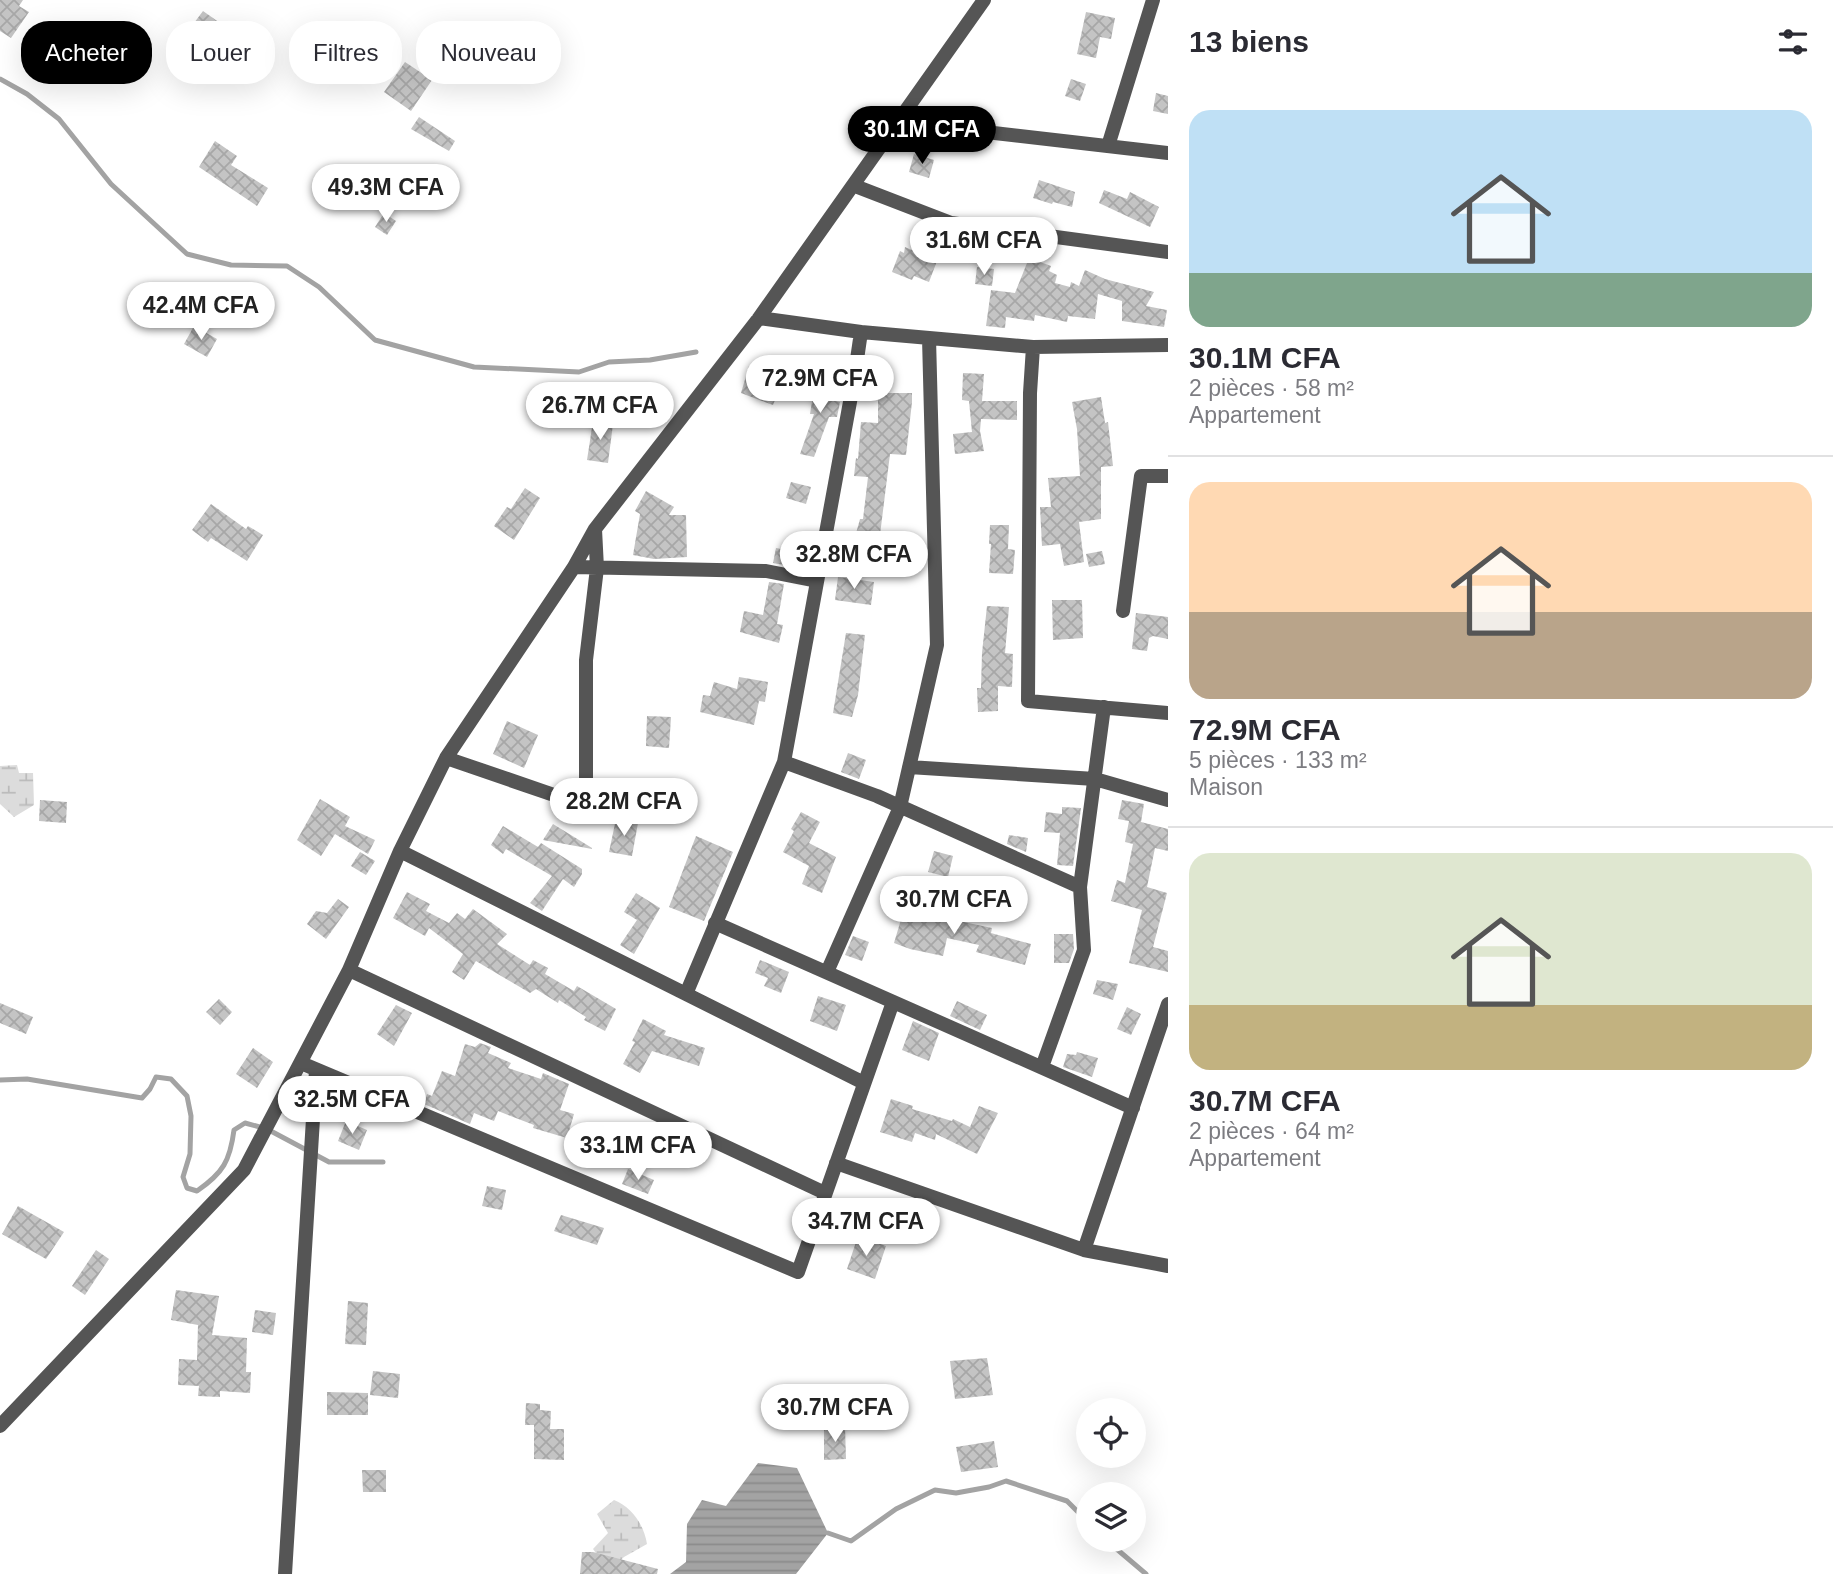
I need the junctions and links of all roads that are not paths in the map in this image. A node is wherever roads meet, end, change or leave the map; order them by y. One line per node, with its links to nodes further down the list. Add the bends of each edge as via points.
1 (984, 0): 3 (street)
2 (1153, 0): 4 (street)
3 (899, 122): 4 (street); 6 (street)
4 (1108, 146): 5 (street)
5 (1168, 153)
6 (855, 186): 7 (street, via 951,223); 8 (street)
7 (1168, 252)
8 (760, 318): 9 (street); 14 (street)
9 (861, 332): 10 (street); 17 (street)
10 (929, 338): 12 (street); 23 (street, via 936,645)
11 (1168, 345): 12 (street)
12 (1033, 347): 19 (street, via 1028,701)
13 (1168, 476): 18 (street, via 1141,476)
14 (595, 529): 15 (street); 16 (street)
15 (574, 567): 16 (street); 21 (street)
16 (597, 568): 17 (street, via 765,572); 21 (street, via 586,660 586,806)
17 (817, 581): 22 (street)
18 (1123, 611)
19 (1104, 707): 20 (street); 24 (street)
20 (1168, 713)
21 (446, 758): 27 (street)
22 (783, 762): 26 (street); 29 (street)
23 (909, 766): 24 (street); 26 (street)
24 (1095, 779): 25 (street); 28 (street)
25 (1168, 800)
26 (900, 807): 28 (street); 31 (street)
27 (400, 851): 30 (street); 32 (street)
28 (1080, 887): 36 (street, via 1084,950)
29 (715, 923): 31 (street); 32 (street)
30 (349, 970): 35 (street); 41 (street)
31 (827, 972): 33 (street)
32 (686, 993): 38 (street)
33 (893, 1002): 36 (street); 38 (street)
34 (1168, 1004): 39 (street)
35 (301, 1063): 37 (street); 44 (street, via 244,1170)
36 (1042, 1067): 39 (street)
37 (316, 1070): 41 (street, via 797,1272); 45 (street)
38 (864, 1083): 40 (street)
39 (1133, 1108): 42 (street)
40 (836, 1163): 41 (street); 42 (street)
41 (825, 1193)
42 (1084, 1251): 43 (street)
43 (1168, 1266)
44 (0, 1426)
45 (285, 1574)

